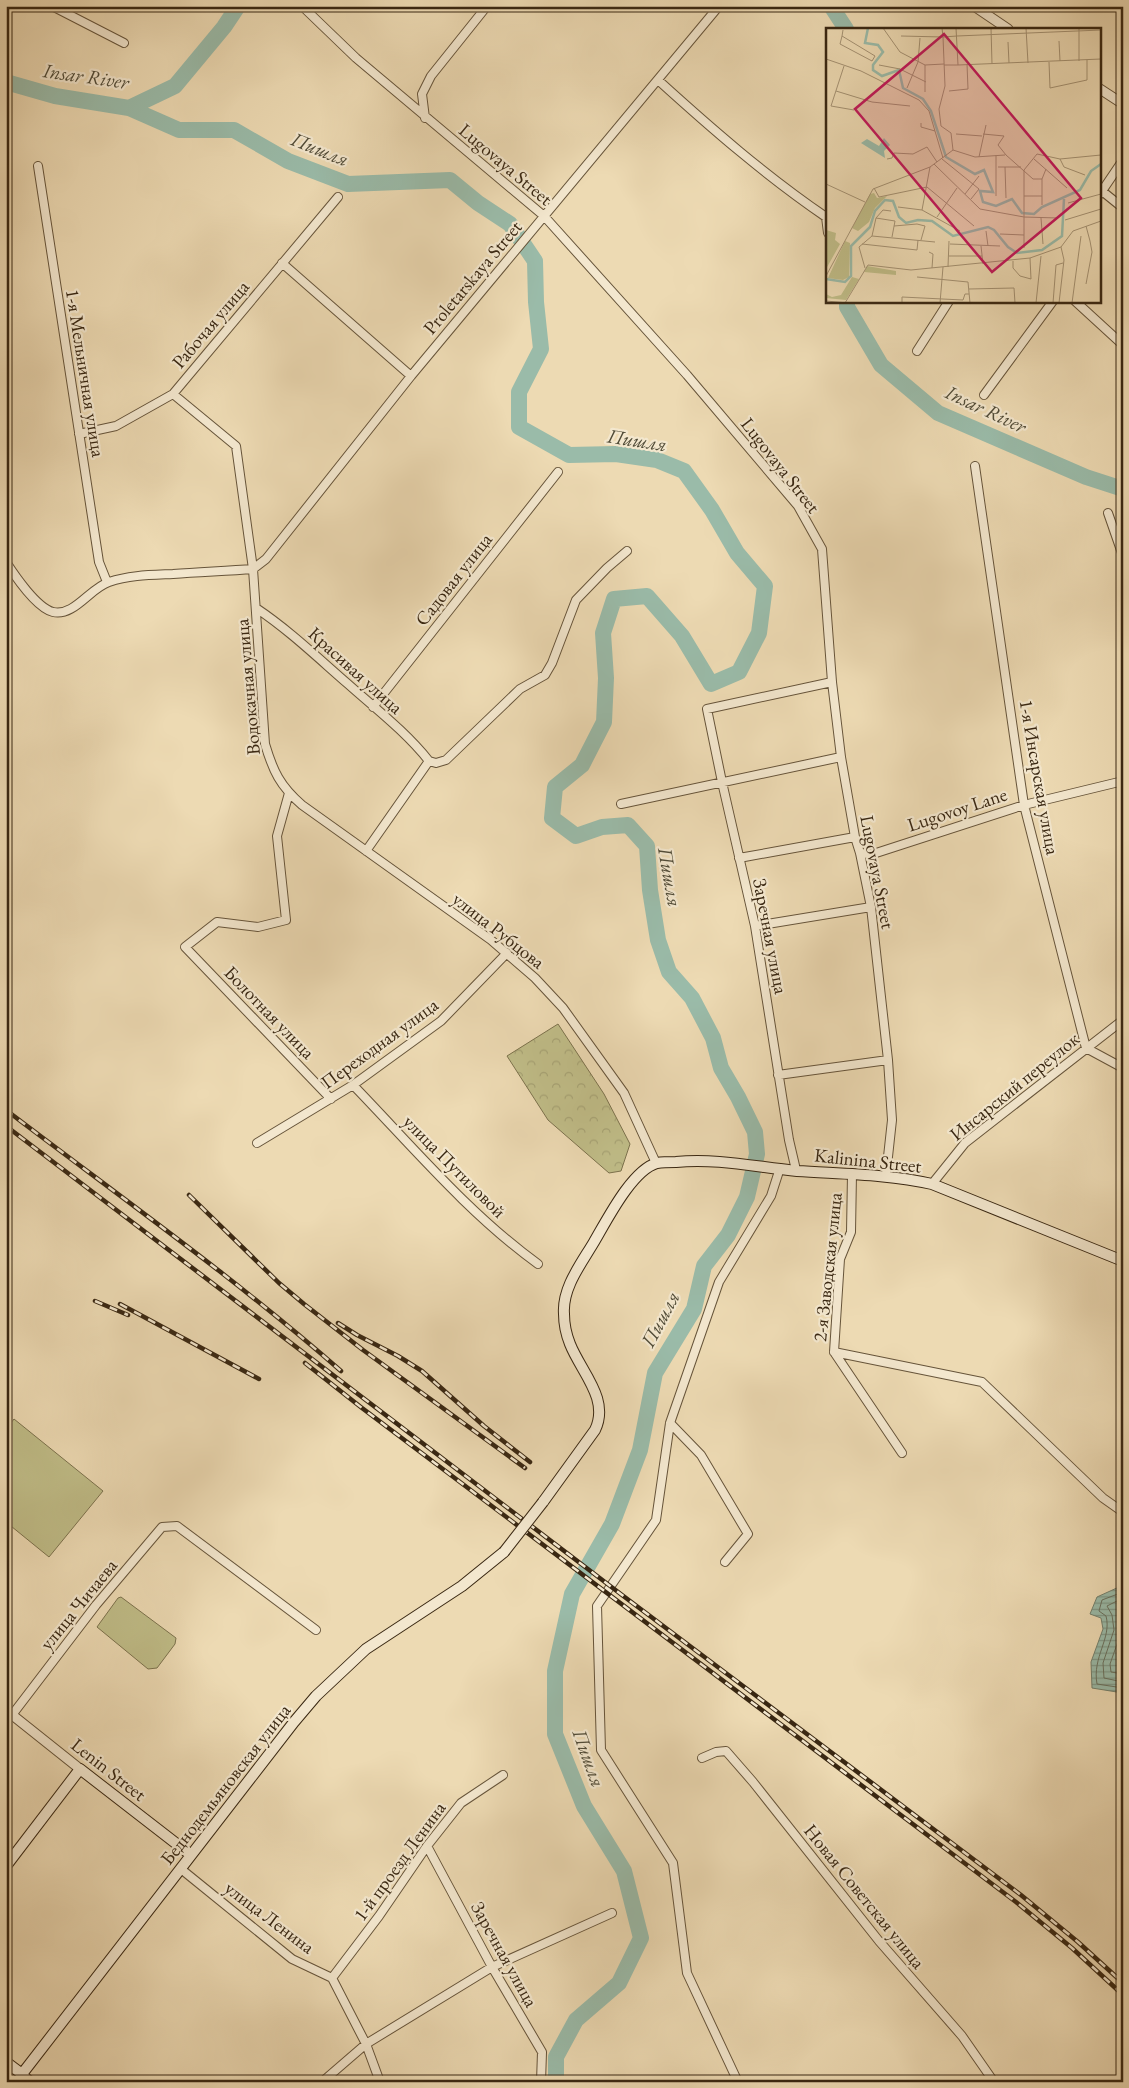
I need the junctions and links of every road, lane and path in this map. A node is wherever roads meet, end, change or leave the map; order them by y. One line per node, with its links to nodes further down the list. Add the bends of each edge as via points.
1 (52, 6): 7 (street)
2 (302, 6): 11 (street, Lugovaya Street)
3 (487, 6): 11 (street, via 431,76 422,94)
4 (718, 6): 8 (street, Proletarskaya Street)
5 (974, 6): 6 (street)
6 (1007, 28)
7 (124, 43)
8 (658, 80): 18 (street, Proletarskaya Street); 19 (street, via 752,163)
9 (1102, 90): 10 (street)
10 (1123, 104)
11 (426, 118): 18 (street, Lugovaya Street)
12 (1123, 160): 14 (street)
13 (38, 166): 29 (street, 1-я Мельничная улица)
14 (1102, 191)
15 (1102, 193): 17 (street)
16 (338, 196): 20 (street, Рабочая улица)
17 (1123, 208)
18 (544, 216): 26 (street, Proletarskaya Street); 39 (street, Lugovaya Street, via 687,375 798,506 822,549)
19 (826, 217)
20 (282, 263): 26 (street); 27 (street, Рабочая улица)
21 (948, 302): 25 (street)
22 (1052, 302): 28 (street)
23 (1076, 302): 24 (street)
24 (1123, 345)
25 (917, 351)
26 (411, 376): 36 (street, Proletarskaya Street, via 266,559)
27 (173, 394): 29 (street, Рабочая улица, via 116,426); 36 (street, Водокачная улица, via 236,446)
28 (984, 395)
29 (79, 434): 37 (street, 1-я Мельничная улица, via 99,562)
30 (975, 466): 47 (street, 1-я Инсарская улица)
31 (558, 472): 40 (street, Садовая улица)
32 (1108, 513): 34 (street)
33 (627, 551): 42 (street, via 576,600 545,675 520,689 446,760)
34 (1123, 556)
35 (6, 562): 37 (street, via 37,601 52,612 64,612 74,607)
36 (253, 569): 37 (street, via 134,576); 38 (street, Водокачная улица)
37 (107, 582)
38 (256, 608): 40 (street, Красивая улица, via 277,622); 45 (street, Водокачная улица, via 264,744 272,768)
39 (832, 682): 41 (street, Lugovaya Street); 44 (street, Заречная улица, via 707,709)
40 (373, 706): 42 (street, Красивая улица)
41 (841, 757): 44 (street); 48 (street, Lugovaya Street)
42 (429, 761): 49 (street)
43 (1123, 781): 47 (street, Lugovoy Lane)
44 (722, 782): 46 (street); 51 (street, Заречная улица)
45 (289, 793): 49 (street, улица Рубцова); 61 (street, Болотная улица, via 277,836 286,920 258,927 217,922 185,948)
46 (620, 804)
47 (1024, 805): 50 (street, Lugovoy Lane, via 873,854); 56 (street, 1-я Инсарская улица)
48 (855, 837): 50 (street, Lugovaya Street); 51 (street)
49 (366, 851): 54 (street, улица Рубцова)
50 (860, 853): 52 (street, Lugovaya Street)
51 (739, 858): 53 (street, Заречная улица)
52 (871, 907): 53 (street); 57 (street, Lugovaya Street)
53 (755, 926): 59 (street, Заречная улица)
54 (507, 952): 60 (street, Переходная улица, via 441,1022); 63 (street, улица Рубцова, via 563,1008 624,1093)
55 (1123, 1020): 56 (street, Инсарский переулок)
56 (1086, 1048): 58 (street); 68 (street, Инсарский переулок, via 966,1144)
57 (888, 1060): 59 (street); 67 (street, Lugovaya Street, via 892,1120)
58 (1123, 1068)
59 (778, 1075): 65 (street, Заречная улица)
60 (353, 1085): 61 (street, Переходная улица); 70 (street, улица Путиловой, via 510,1244)
61 (331, 1099): 62 (street, Переходная улица)
62 (257, 1143)
63 (656, 1163): 64 (main road, Kalinina Street, via 694,1160); 82 (main road, Беднодемьяновская улица, bridge, via 636,1178 618,1200 567,1289 563,1306 564,1325 570,1343 595,1390 600,1407 596,1430 495,1561 366,1649 329,1684 294,1722)
64 (780, 1168): 65 (main road, Kalinina Street); 72 (street, via 770,1196 719,1282)
65 (796, 1170): 66 (main road, Kalinina Street)
66 (852, 1174): 67 (main road, Kalinina Street); 71 (street, 2-я Заводская улица, via 851,1232 840,1259)
67 (886, 1176): 68 (main road, Kalinina Street)
68 (932, 1184): 69 (main road, Kalinina Street)
69 (1123, 1261)
70 (538, 1264)
71 (834, 1352): 73 (street); 74 (street, 2-я Заводская улица, via 982,1382 1103,1498)
72 (670, 1423): 75 (street, via 701,1455 748,1534); 95 (street, via 656,1520 596,1606 601,1750 673,1863 687,1973)
73 (902, 1453)
74 (1123, 1509)
75 (725, 1562)
76 (316, 1630): 77 (street, улица Чичаева, via 177,1526 162,1527)
77 (9, 1712): 79 (street, Lenin Street)
78 (702, 1758): 96 (street, Новая Советская улица, via 726,1751 879,1941 962,2036)
79 (80, 1769): 82 (main road, Lenin Street); 83 (main road)
80 (503, 1775): 81 (street, 1-й проезд Ленина, via 461,1803)
81 (427, 1846): 86 (street, Заречная улица); 87 (street, 1-й проезд Ленина)
82 (191, 1855): 84 (main road, Беднодемьяновская улица)
83 (6, 1866)
84 (181, 1869): 87 (street, улица Ленина, via 292,1959); 90 (main road, Беднодемьяновская улица)
85 (612, 1913): 86 (street)
86 (492, 1967): 88 (street); 94 (street, Заречная улица, via 542,2052)
87 (332, 1978): 88 (street)
88 (366, 2044): 92 (street); 93 (street)
89 (6, 2062): 90 (main road)
90 (20, 2078): 91 (street)
91 (32, 2082)
92 (322, 2082)
93 (380, 2082)
94 (541, 2082)
95 (738, 2082)
96 (994, 2082)

